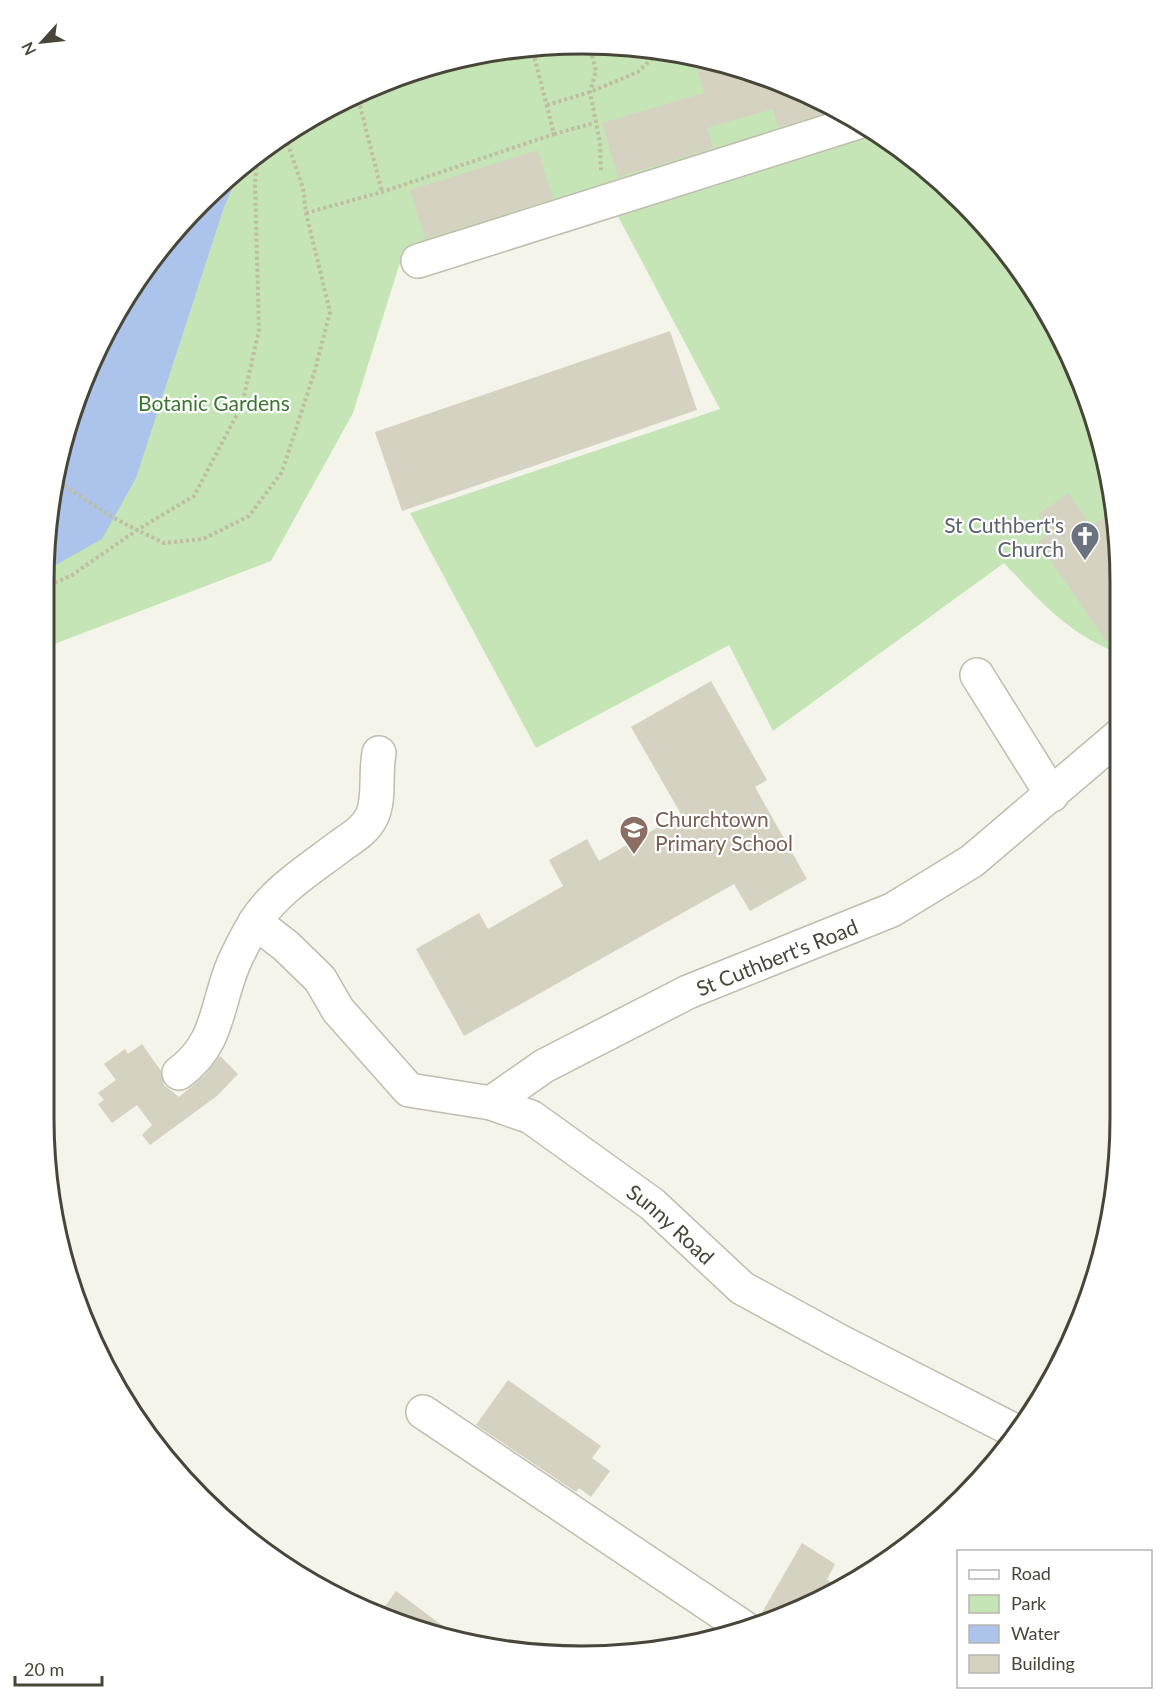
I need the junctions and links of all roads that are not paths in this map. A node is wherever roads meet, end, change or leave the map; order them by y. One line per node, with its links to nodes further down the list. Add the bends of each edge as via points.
1 (847, 125): 2 (street)
2 (418, 261)
3 (976, 675): 6 (street)
4 (1110, 744): 6 (street, St Cuthbert's Road)
5 (379, 753): 7 (street, via 377,795 373,815 364,829 297,878)
6 (1052, 795): 9 (street, St Cuthbert's Road, via 972,861 892,910 688,992 543,1066)
7 (255, 922): 8 (street, via 233,964 202,1052); 9 (street, Sunny Road, via 320,980 338,1010 409,1090)
8 (179, 1073)
9 (491, 1103): 11 (street, Sunny Road, via 531,1117 652,1204 741,1288)
10 (423, 1412): 12 (street)
11 (1009, 1428)
12 (737, 1623)

